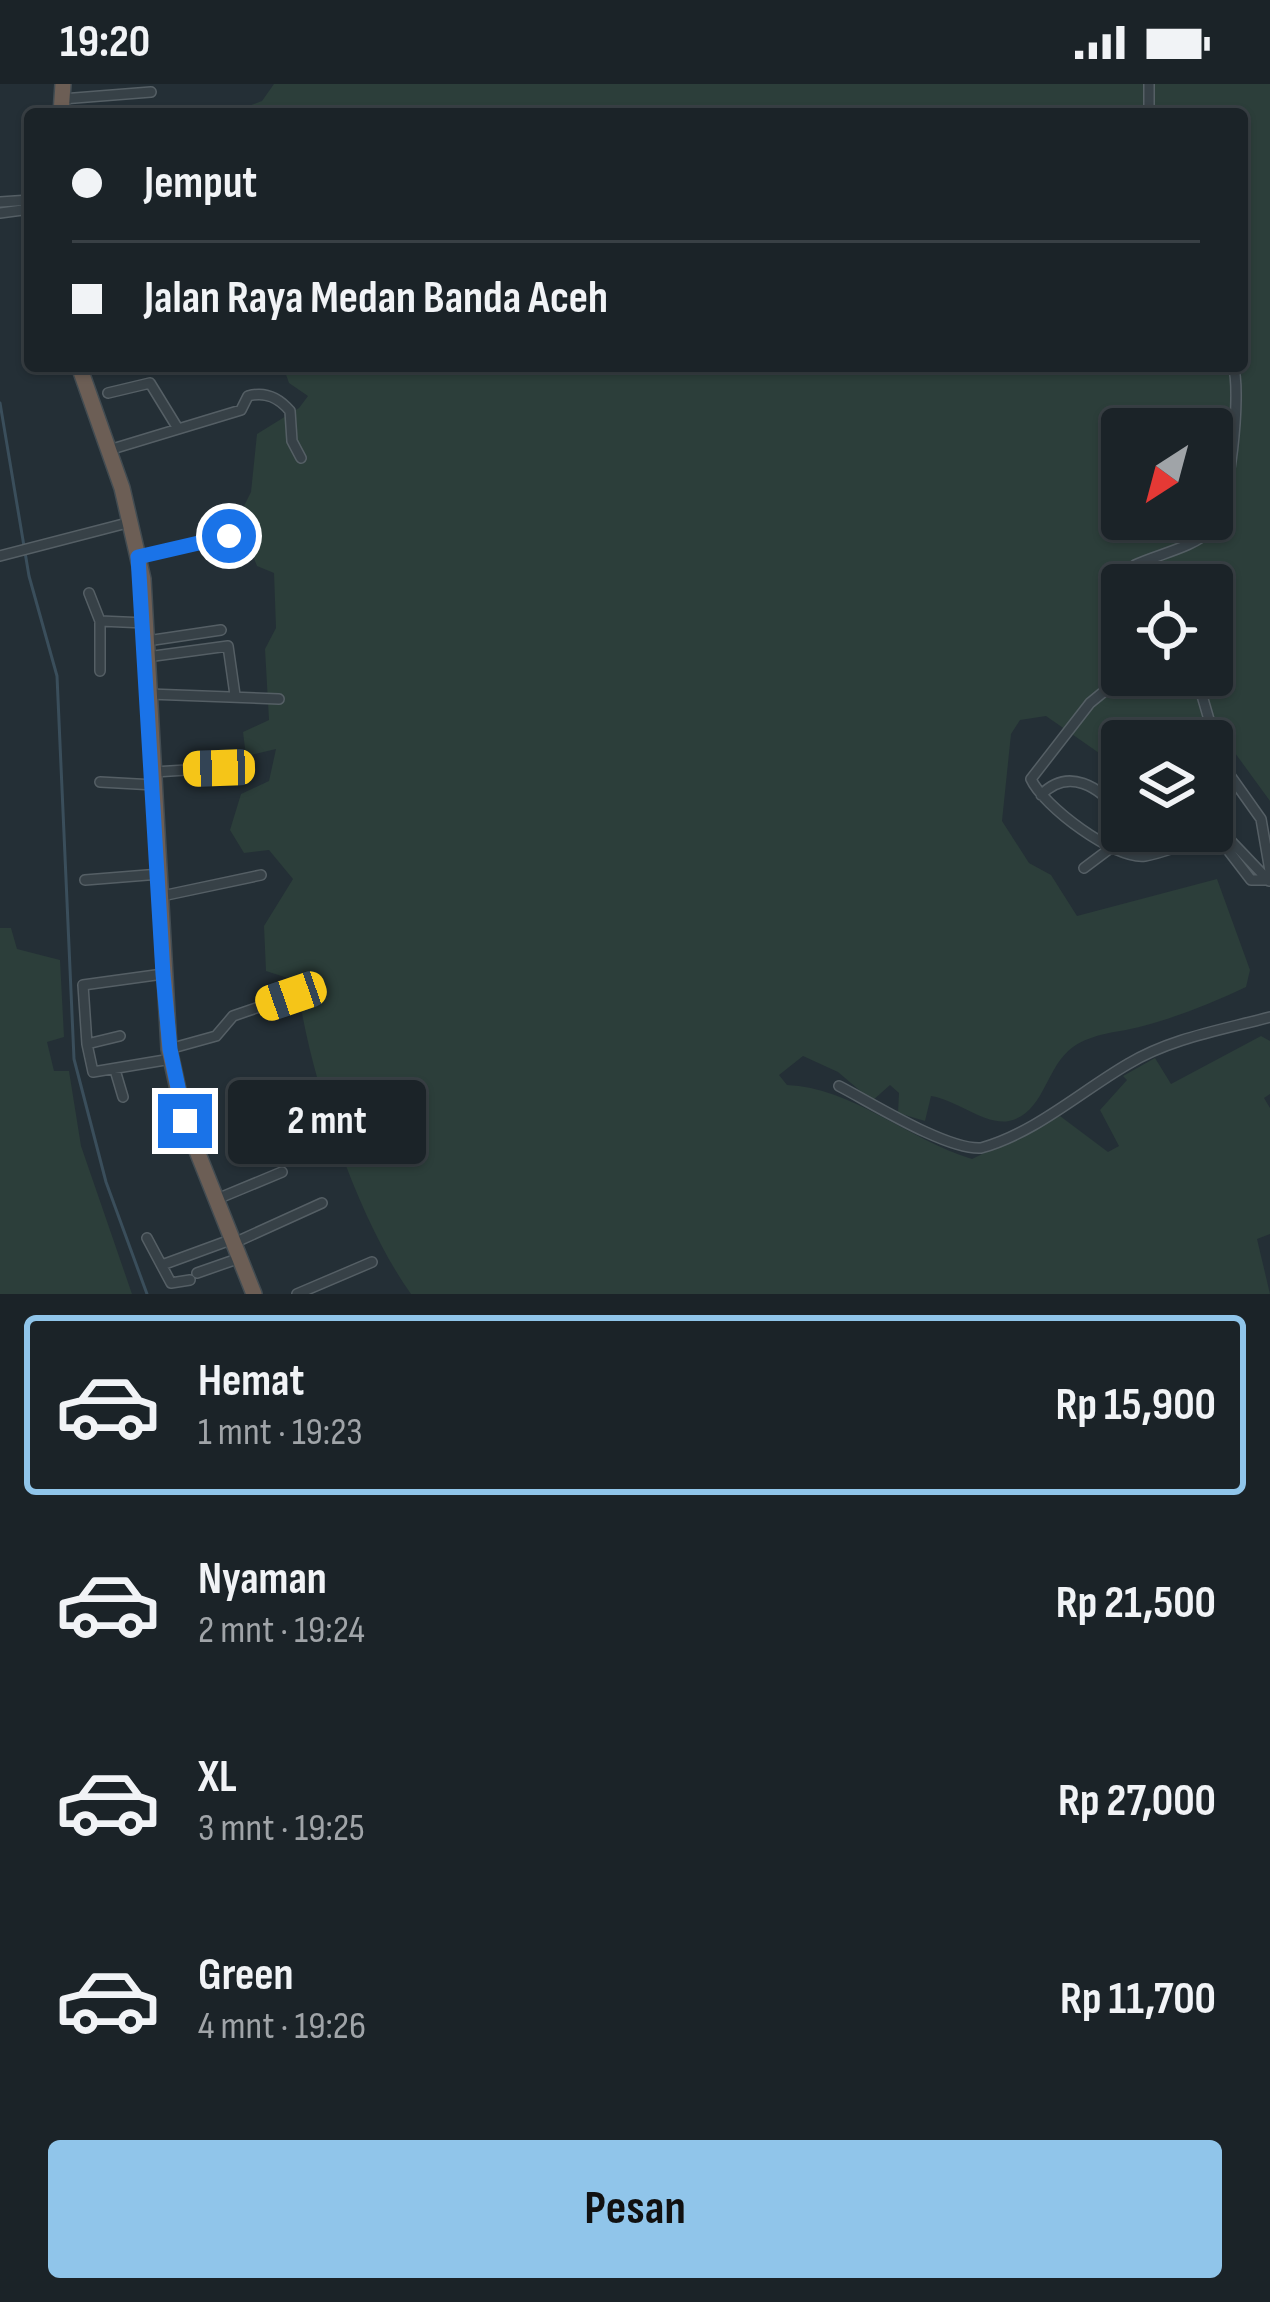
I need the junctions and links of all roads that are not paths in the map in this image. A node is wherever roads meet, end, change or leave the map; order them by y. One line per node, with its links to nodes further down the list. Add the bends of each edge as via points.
1 (151, 92): 2 (street)
2 (62, 99)
3 (81, 372): 7 (highway)
4 (1234, 372): 13 (street, via 1219,517 1204,535)
5 (108, 393): 6 (street, via 150,383)
6 (177, 428): 7 (street); 8 (street, via 241,410 248,396 266,394 290,411)
7 (109, 450): 9 (highway)
8 (301, 458)
9 (131, 522): 11 (street); 12 (highway)
10 (229, 536): 12 (street)
11 (0, 556)
12 (138, 557): 16 (highway)
13 (1137, 564)
14 (89, 593): 15 (street)
15 (100, 621): 16 (street); 19 (street)
16 (146, 622): 18 (highway)
17 (221, 630): 18 (street)
18 (147, 649): 20 (highway); 22 (street, via 228,646)
19 (100, 671)
20 (149, 694): 22 (street); 26 (highway)
21 (1101, 694): 29 (street, via 1031,779)
22 (235, 695): 24 (street)
23 (1202, 696): 31 (street, via 1222,764 1262,819)
24 (279, 699)
25 (219, 768): 26 (street)
26 (155, 778): 27 (street); 38 (highway)
27 (100, 782)
28 (1101, 794): 29 (street, via 1070,779)
29 (1041, 795): 30 (street)
30 (1101, 839)
31 (1266, 840): 40 (street)
32 (1233, 843): 40 (street)
33 (1105, 852): 37 (street)
34 (1129, 852): 35 (street)
35 (1158, 852)
36 (1230, 852): 40 (street, via 1251,880)
37 (1084, 868)
38 (160, 874): 41 (street); 42 (highway)
39 (261, 875): 42 (street)
40 (1270, 878)
41 (86, 880)
42 (162, 896): 43 (highway)
43 (163, 974): 47 (street, via 83,985); 48 (highway)
44 (291, 996): 48 (street, via 228,1018 216,1036)
45 (1270, 1017): 50 (street, via 1131,1062 981,1148)
46 (120, 1036): 47 (street)
47 (87, 1044): 49 (street, via 92,1072)
48 (170, 1054): 49 (street); 53 (highway, via 185,1121)
49 (115, 1070): 51 (street)
50 (839, 1086)
51 (123, 1097)
52 (282, 1172): 53 (street)
53 (217, 1198): 56 (highway)
54 (322, 1202): 56 (street)
55 (148, 1238): 58 (street)
56 (236, 1247): 58 (street); 58 (street, via 174,1285); 59 (highway)
57 (372, 1262): 60 (street)
58 (162, 1265)
59 (254, 1294)
60 (297, 1294)

